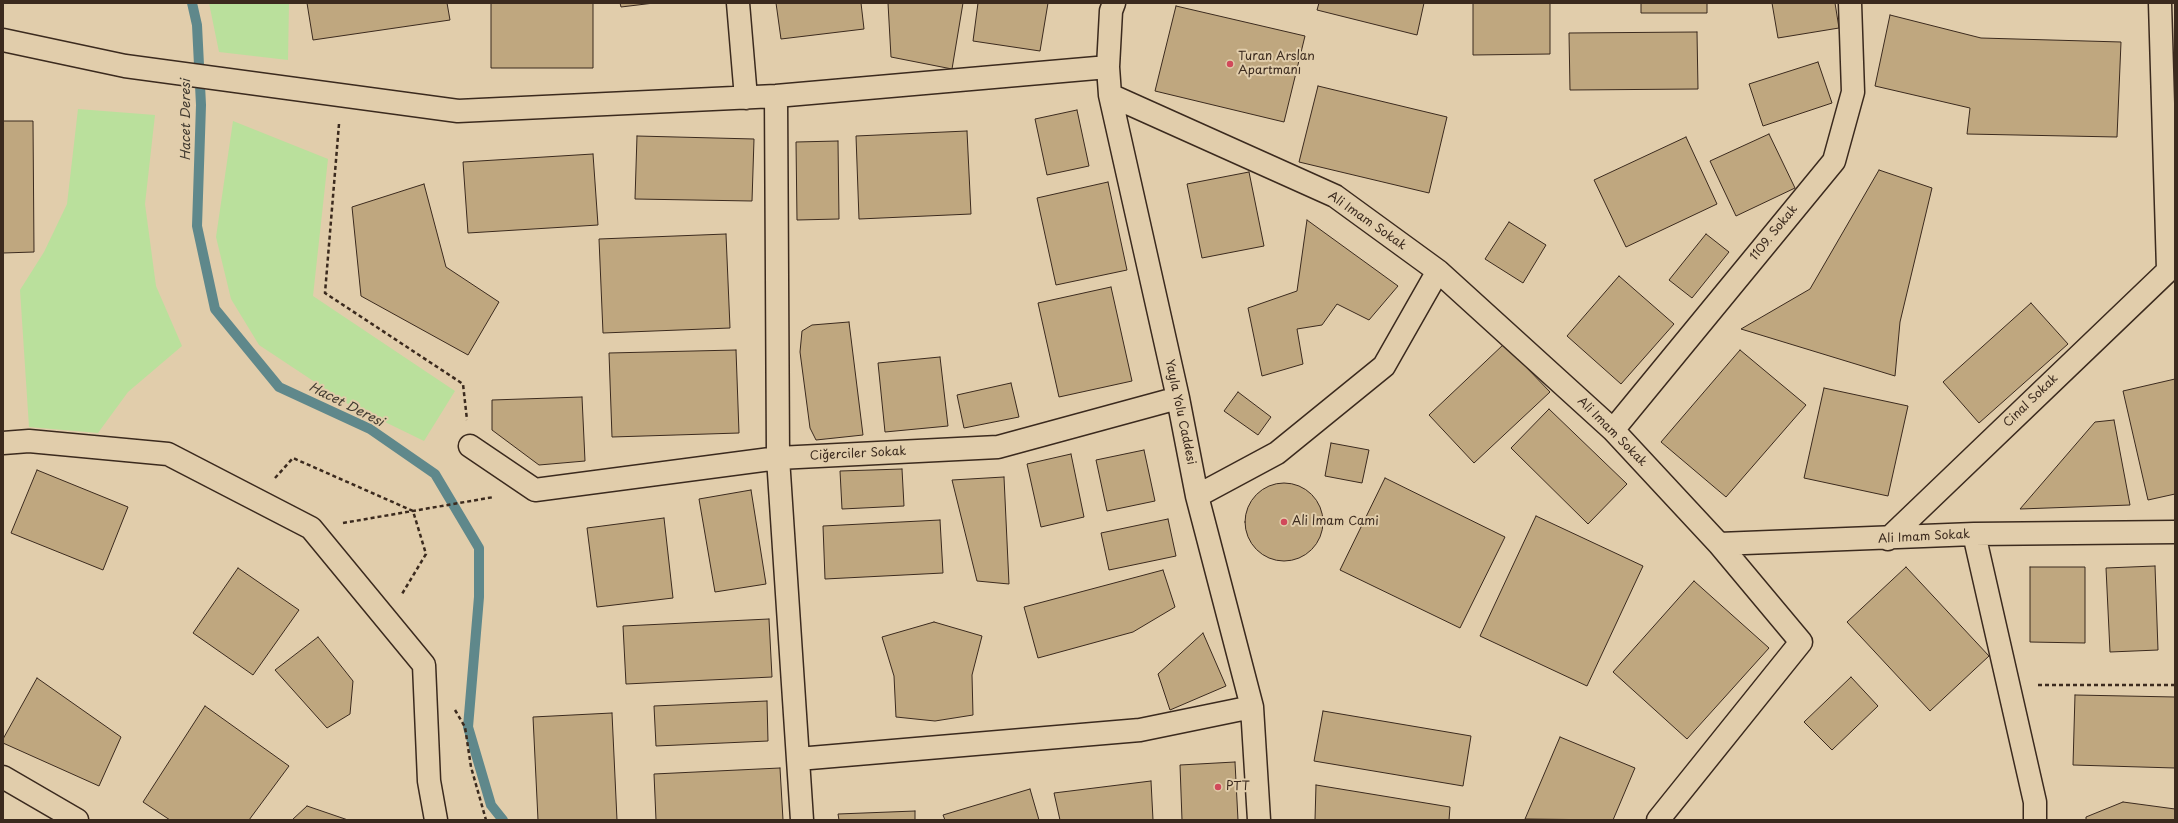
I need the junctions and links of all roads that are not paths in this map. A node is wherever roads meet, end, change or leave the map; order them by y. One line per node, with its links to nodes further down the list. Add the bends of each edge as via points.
1 (738, 3): 9 (street)
2 (1114, 3): 6 (street, Yayla Yolu Caddesi, via 1111,11)
3 (1850, 3): 13 (street, 1109. Sokak, via 1852,92 1834,162)
4 (2160, 3): 10 (street)
5 (3, 40): 9 (street, via 125,66 458,111)
6 (1108, 67): 7 (street, Yayla Yolu Caddesi); 8 (street)
7 (1110, 95): 11 (street, Ali Imam Sokak, via 1335,196); 12 (street, Yayla Yolu Caddesi)
8 (776, 96): 9 (street); 16 (street)
9 (746, 98)
10 (2172, 267): 20 (street, Cinal Sokak)
11 (1438, 270): 13 (street, Ali Imam Sokak); 17 (street, via 1384,366 1277,453)
12 (1178, 398): 16 (street, Ciğerciler Sokak, via 998,447); 17 (street, Yayla Yolu Caddesi)
13 (1613, 430): 21 (street, Ali Imam Sokak)
14 (3, 443): 26 (street, via 29,441 168,454 311,528 424,665 429,781)
15 (470, 446): 16 (street, Ciğerciler Sokak, via 535,490)
16 (778, 458): 23 (street)
17 (1197, 496): 22 (street, Yayla Yolu Caddesi)
18 (2175, 532): 19 (street, Ali Imam Sokak)
19 (1974, 534): 20 (street, Ali Imam Sokak); 30 (street, via 2035,802)
20 (1888, 539): 21 (street, Ali Imam Sokak)
21 (1719, 544): 29 (street, via 1801,642)
22 (1252, 707): 23 (street, via 1140,730); 28 (street, Yayla Yolu Caddesi)
23 (798, 759): 27 (street)
24 (3, 778): 25 (street)
25 (77, 820)
26 (436, 820)
27 (802, 820)
28 (1259, 820)
29 (1658, 820)
30 (2035, 820)

